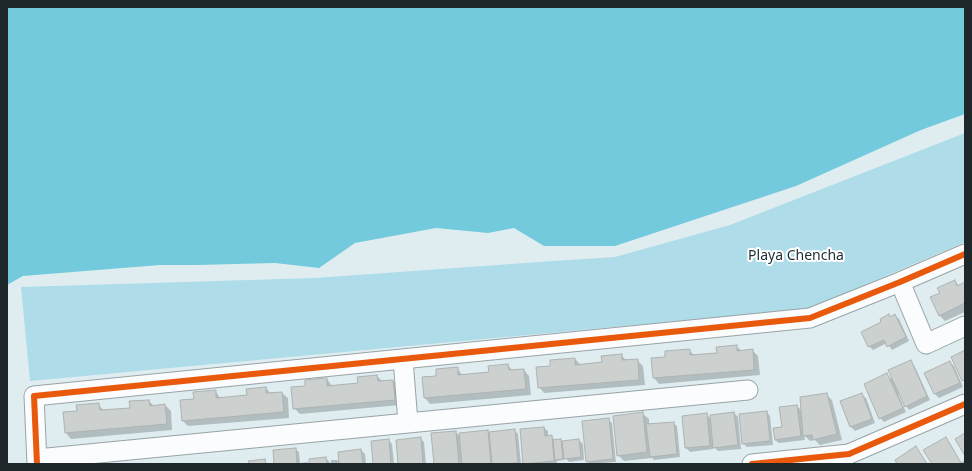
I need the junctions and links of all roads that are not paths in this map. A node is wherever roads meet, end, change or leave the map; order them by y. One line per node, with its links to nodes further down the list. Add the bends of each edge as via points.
1 (965, 254): 2 (street)
2 (900, 282): 3 (street, via 926,344); 4 (street, via 810,318)
3 (965, 326)
4 (403, 359): 7 (street); 9 (street, via 34,396)
5 (748, 390): 7 (street)
6 (965, 404): 8 (street)
7 (408, 423): 9 (street)
8 (850, 459): 10 (street)
9 (37, 462)
10 (752, 464)

